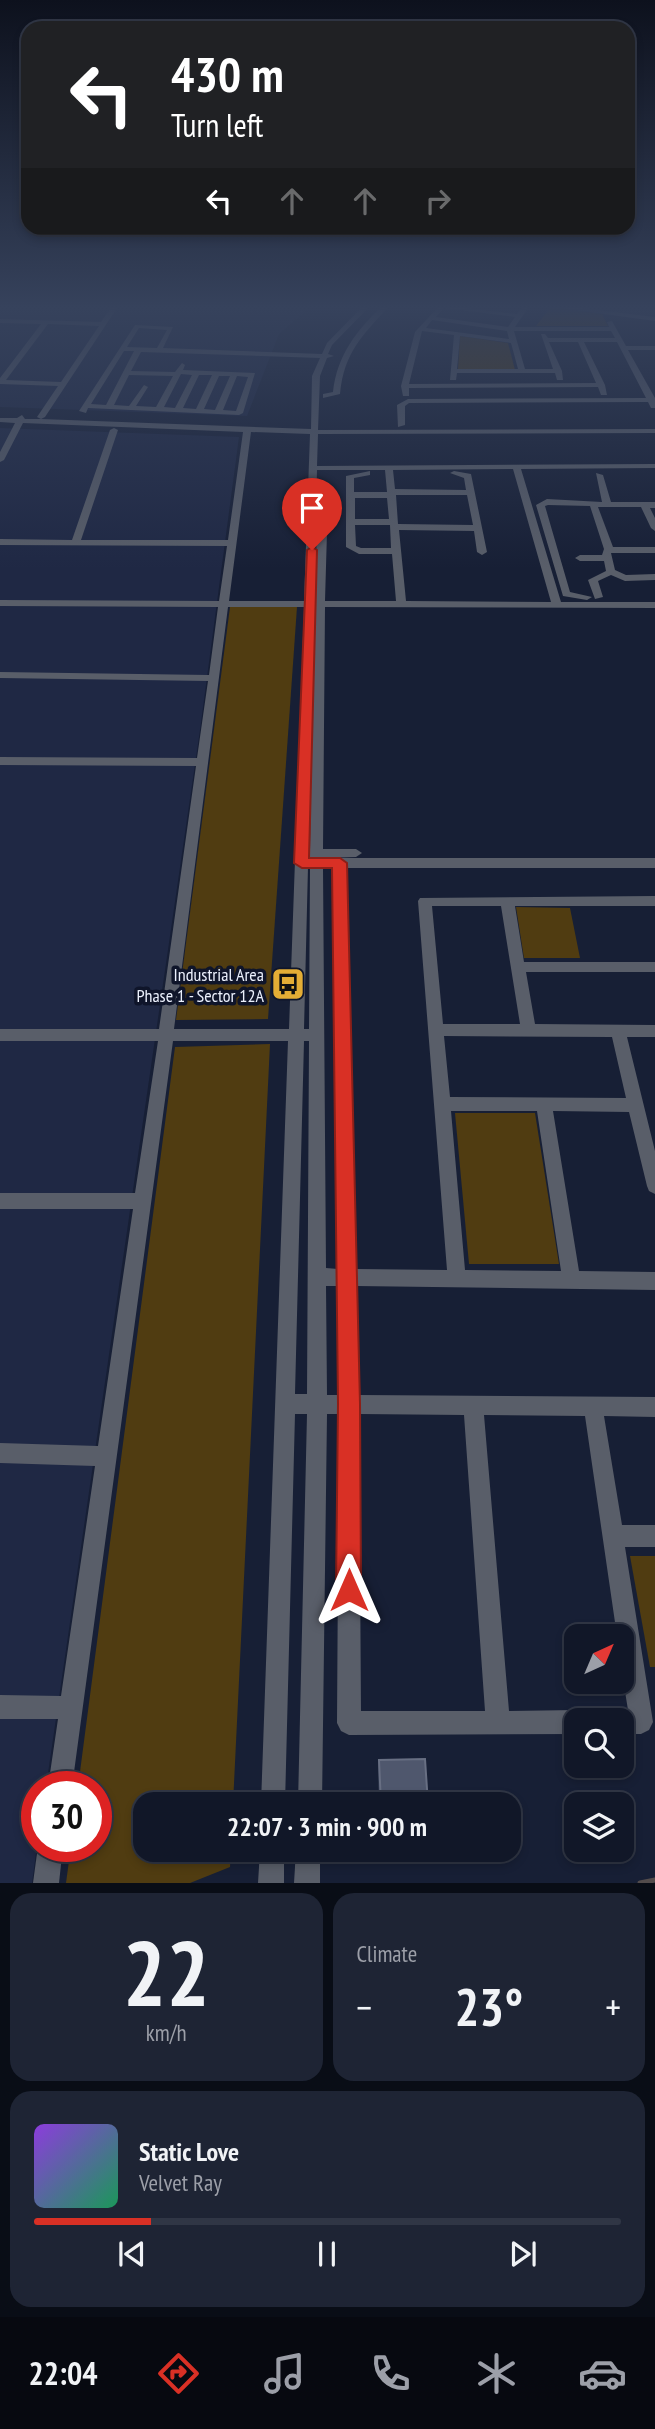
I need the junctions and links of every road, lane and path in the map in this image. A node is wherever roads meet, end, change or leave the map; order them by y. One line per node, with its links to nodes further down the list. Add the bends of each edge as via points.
1 (57, 393): 27 (street)
2 (95, 393): 25 (street)
3 (117, 393): 19 (street)
4 (140, 393): 20 (street)
5 (168, 393): 21 (street)
6 (186, 393): 22 (street)
7 (207, 393): 23 (street)
8 (226, 393): 24 (street)
9 (246, 393): 24 (street, via 239,412)
10 (317, 393): 32 (street)
11 (326, 393): 15 (street)
12 (336, 393): 15 (street)
13 (406, 393): 16 (street)
14 (604, 393): 17 (street)
15 (326, 396): 32 (street)
16 (408, 401): 17 (street); 30 (street, via 401,405)
17 (608, 401): 18 (street)
18 (654, 403)
19 (108, 407): 20 (street); 25 (street)
20 (131, 408): 21 (street)
21 (159, 409): 22 (street)
22 (178, 410): 23 (street)
23 (199, 411): 24 (street)
24 (218, 412)
25 (82, 413): 27 (street); 32 (street)
26 (0, 415): 27 (street); 28 (street)
27 (43, 415): 28 (street)
28 (20, 421): 29 (street); 33 (street); 34 (street); 35 (street)
29 (0, 426)
30 (400, 426): 31 (street); 32 (street)
31 (655, 427): 32 (street)
32 (319, 428): 34 (street); 38 (street)
33 (114, 430): 34 (street); 52 (street)
34 (246, 432): 53 (street)
35 (0, 458)
36 (655, 466): 37 (street)
37 (516, 467): 39 (street); 67 (street)
38 (319, 468): 39 (street); 65 (street)
39 (390, 470): 41 (street, via 464,473); 42 (street); 43 (street, via 351,474)
40 (599, 475): 45 (street)
41 (471, 493): 42 (street); 49 (street)
42 (392, 494): 43 (street); 48 (street)
43 (350, 495): 47 (street)
44 (593, 504): 45 (street); 57 (street); 62 (street, via 540,505 566,594)
45 (607, 504): 46 (street)
46 (650, 504): 50 (street)
47 (351, 522): 48 (street); 55 (street, via 353,549)
48 (395, 524): 49 (street); 55 (street)
49 (478, 527): 56 (street)
50 (655, 528)
51 (0, 542): 52 (street)
52 (76, 542): 53 (street)
53 (232, 543): 64 (street)
54 (655, 550): 57 (street)
55 (396, 551): 66 (street)
56 (482, 552)
57 (608, 554): 58 (street); 59 (street)
58 (580, 558)
59 (611, 572): 60 (street, via 625,578); 62 (street, via 593,580)
60 (655, 577)
61 (655, 596): 62 (street)
62 (598, 597)
63 (0, 603): 64 (street)
64 (224, 604): 65 (street); 70 (street)
65 (315, 605): 66 (street); 74 (street); 74 (street, via 316,787)
66 (401, 605): 67 (street)
67 (557, 605): 68 (street)
68 (655, 605)
69 (0, 675): 70 (street)
70 (214, 678): 72 (street)
71 (0, 761): 72 (street)
72 (203, 762): 86 (street)
73 (655, 853): 74 (street)
74 (310, 858): 75 (street); 87 (street); 88 (street)
75 (340, 863): 76 (street); 96 (street)
76 (655, 863)
77 (507, 901): 78 (street); 79 (street); 81 (street, via 425,901)
78 (655, 901)
79 (518, 967): 80 (street); 82 (street)
80 (655, 967)
81 (436, 1030): 82 (street); 89 (street)
82 (528, 1030): 83 (street)
83 (618, 1031): 84 (street); 91 (street)
84 (655, 1031)
85 (0, 1035): 86 (street)
86 (166, 1035): 87 (street); 94 (street)
87 (296, 1035): 88 (street); 100 (street)
88 (318, 1035): 95 (street)
89 (443, 1104): 90 (street); 97 (street)
90 (544, 1104): 91 (street); 98 (street)
91 (636, 1105): 92 (street)
92 (655, 1186)
93 (0, 1201): 94 (street)
94 (143, 1201): 107 (street)
95 (317, 1277): 96 (street); 101 (street)
96 (346, 1277): 97 (street); 102 (street)
97 (457, 1278): 98 (street)
98 (571, 1279): 99 (street)
99 (655, 1280)
100 (286, 1404): 101 (street); 116 (street)
101 (317, 1404): 102 (street); 117 (street)
102 (349, 1404): 103 (street); 112 (street, via 349,1723)
103 (473, 1405): 104 (street); 112 (street)
104 (593, 1406): 105 (street); 108 (street)
105 (655, 1407)
106 (0, 1453): 107 (street)
107 (107, 1456): 111 (street)
108 (612, 1536): 109 (street); 114 (street, via 642,1722)
109 (655, 1536)
110 (0, 1707): 111 (street)
111 (71, 1708): 115 (street)
112 (498, 1722): 113 (street)
113 (564, 1722)
114 (634, 1722)
115 (62, 1771)
116 (273, 1792)
117 (310, 1792)
118 (49, 1862): 122 (street)
119 (272, 1862): 123 (street)
120 (308, 1862): 121 (street)
121 (307, 1880)
122 (46, 1883)
123 (271, 1883)

